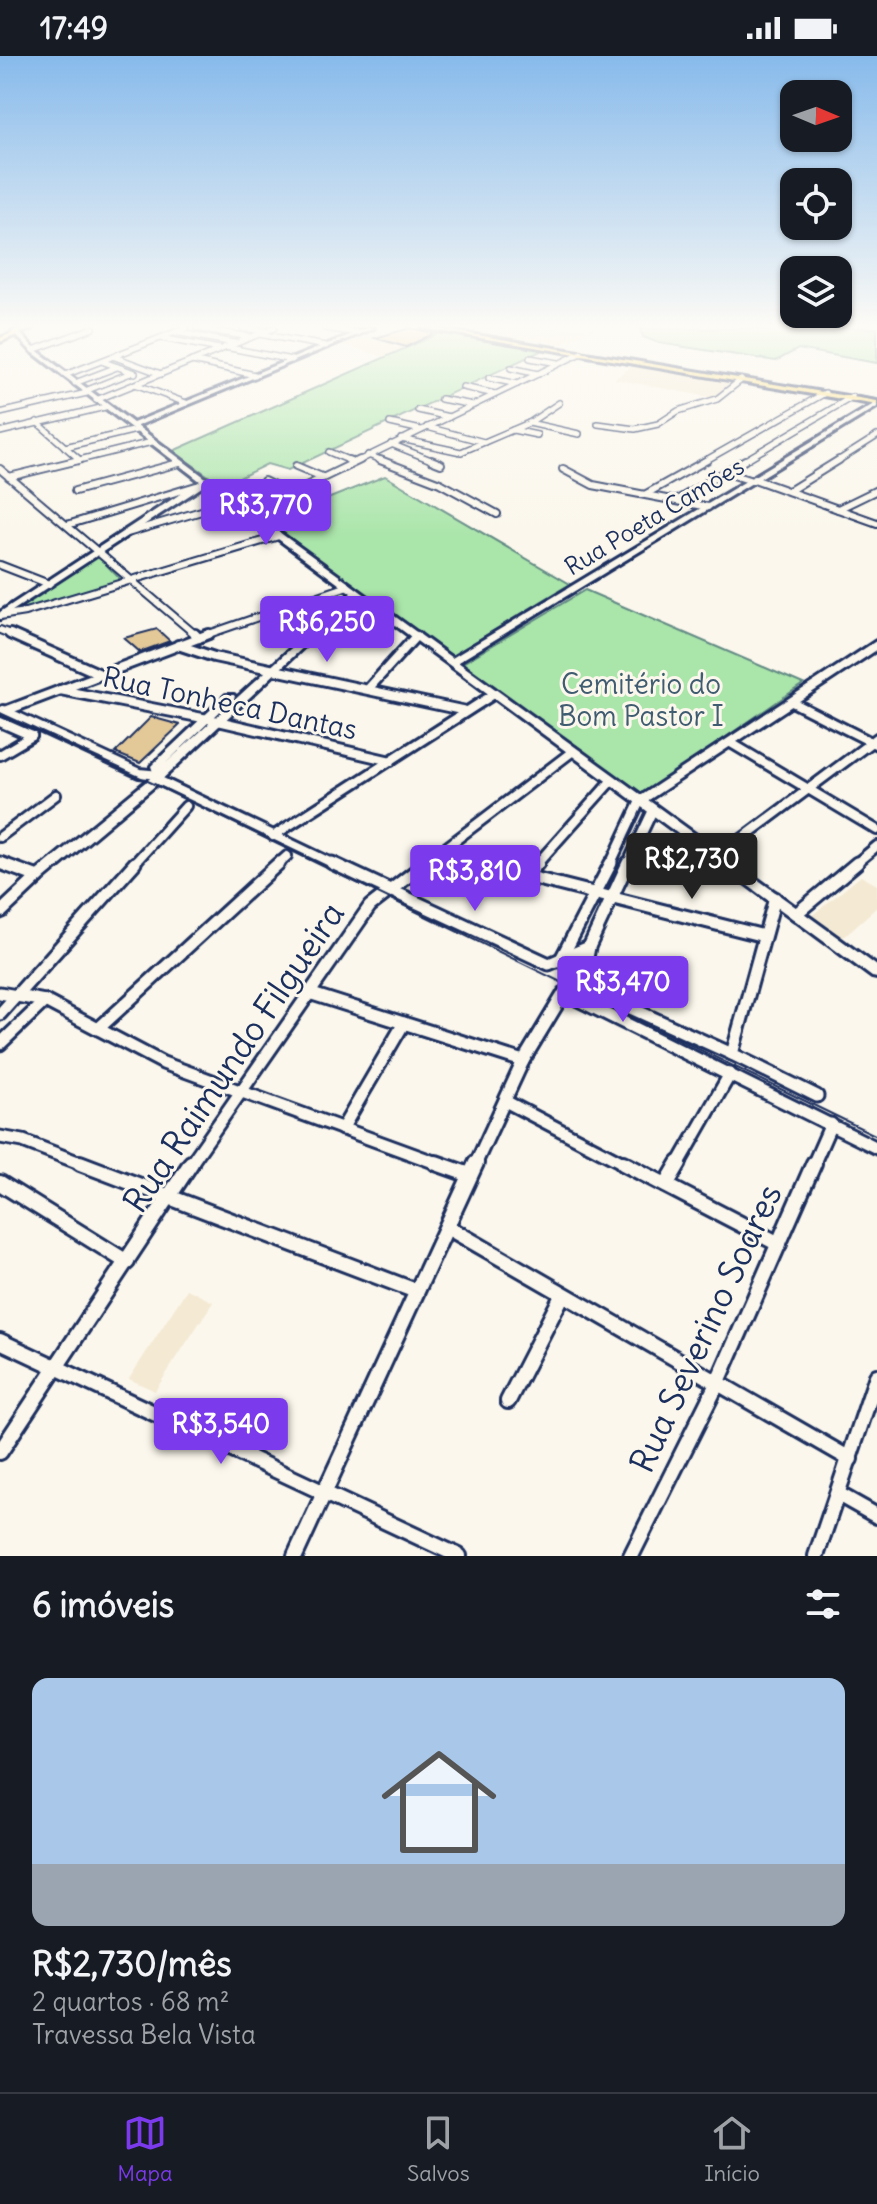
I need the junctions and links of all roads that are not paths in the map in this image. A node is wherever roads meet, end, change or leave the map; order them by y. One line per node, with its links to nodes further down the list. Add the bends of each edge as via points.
1 (61, 398): 20 (street)
2 (94, 398): 13 (main road)
3 (101, 398): 13 (street)
4 (173, 398): 15 (street)
5 (203, 398): 15 (main road)
6 (487, 398): 17 (street)
7 (718, 398): 25 (street, via 635,429)
8 (816, 398): 57 (street)
9 (850, 398): 47 (street)
10 (855, 398): 14 (main road)
11 (857, 398): 14 (main road)
12 (441, 399): 17 (street)
13 (96, 400): 18 (main road)
14 (877, 402): 50 (main road, Rua Poeta Camões)
15 (186, 403): 26 (main road)
16 (559, 403): 24 (street)
17 (473, 405): 21 (street)
18 (105, 407): 22 (street); 26 (main road)
19 (418, 410): 21 (street)
20 (0, 413)
21 (449, 417): 27 (street)
22 (37, 422): 29 (street); 37 (street)
23 (390, 423): 27 (street)
24 (529, 423): 28 (street); 30 (street)
25 (598, 424)
26 (134, 428): 34 (main road); 37 (street)
27 (424, 429): 33 (street); 35 (street)
28 (513, 430): 31 (street); 35 (street)
29 (0, 432)
30 (579, 434)
31 (537, 435)
32 (877, 436): 55 (street)
33 (401, 439): 35 (street, via 454,453); 36 (street)
34 (152, 442): 40 (street); 42 (main road)
35 (484, 442)
36 (391, 444): 39 (street); 43 (street)
37 (65, 447): 40 (street)
38 (329, 452): 41 (street)
39 (368, 455): 41 (street); 63 (street, via 440,483)
40 (80, 460): 48 (street)
41 (353, 462): 49 (street)
42 (179, 463): 52 (main road); 54 (street)
43 (441, 464)
44 (296, 466): 49 (street)
45 (0, 469): 48 (street)
46 (563, 469): 57 (street, via 593,485)
47 (724, 472): 50 (street); 58 (street)
48 (9, 477): 65 (street)
49 (322, 477): 56 (street)
50 (753, 480): 55 (street); 60 (main road, Rua Poeta Camões)
51 (264, 481): 56 (street)
52 (200, 484): 59 (main road); 65 (street); 66 (main road)
53 (877, 490): 61 (street)
54 (75, 491)
55 (789, 491): 61 (street)
56 (288, 493): 62 (street)
57 (646, 494): 58 (street)
58 (677, 500): 60 (street)
59 (232, 502): 62 (main road); 66 (street)
60 (708, 507): 79 (main road, Rua Poeta Camões)
61 (838, 509): 64 (street)
62 (248, 514): 67 (main road)
63 (497, 514)
64 (877, 523)
65 (67, 525): 68 (street)
66 (123, 534): 68 (main road)
67 (279, 536): 70 (street); 72 (main road)
68 (97, 552): 70 (street); 71 (main road)
69 (0, 565): 71 (street)
70 (129, 580): 73 (street); 76 (street)
71 (49, 584): 73 (main road)
72 (353, 589): 75 (main road); 76 (street); 80 (main road)
73 (0, 616)
74 (0, 630): 81 (street)
75 (416, 636): 79 (main road); 82 (street)
76 (199, 638): 77 (street)
77 (178, 645): 80 (street); 81 (street)
78 (877, 645): 85 (street)
79 (452, 662): 84 (main road)
80 (267, 667): 82 (street); 88 (main road)
81 (100, 674): 83 (street)
82 (368, 689): 87 (street)
83 (60, 690): 86 (street); 88 (street, Rua Tonheca Dantas)
84 (494, 694): 87 (street); 92 (main road)
85 (792, 702): 90 (street); 91 (street)
86 (2, 710): 95 (street, via 139,773)
87 (466, 711): 94 (street)
88 (212, 720): 94 (street, Rua Tonheca Dantas); 95 (main road)
89 (0, 722): 93 (street, via 32,736)
90 (875, 742): 97 (street)
91 (731, 743): 97 (street); 99 (street)
92 (573, 751): 96 (main road); 110 (street, Rua Raimundo Filgueira)
93 (0, 755)
94 (391, 761): 103 (street)
95 (161, 769): 103 (street); 109 (main road)
96 (612, 780): 99 (main road); 111 (street, via 526,876)
97 (809, 789): 102 (street); 107 (street)
98 (56, 795): 104 (street)
99 (640, 801): 101 (main road); 111 (street)
100 (186, 806): 122 (street)
101 (653, 810): 107 (main road); 113 (street)
102 (877, 830)
103 (273, 836): 110 (street)
104 (0, 837)
105 (877, 846): 115 (street)
106 (287, 856): 126 (street)
107 (717, 857): 112 (main road)
108 (0, 863): 109 (street)
109 (38, 877): 114 (main road)
110 (391, 890): 118 (street, via 549,964); 121 (street, Rua Raimundo Filgueira, via 370,906)
111 (596, 895): 113 (street); 118 (street)
112 (775, 898): 115 (main road); 116 (street)
113 (613, 899): 116 (street); 117 (street)
114 (0, 913)
115 (796, 914): 119 (main road)
116 (764, 936): 128 (street)
117 (589, 947): 118 (street); 128 (street, via 583,979 591,990)
118 (560, 961)
119 (877, 973)
120 (0, 993): 122 (street)
121 (309, 993): 125 (street); 131 (street, Rua Raimundo Filgueira)
122 (17, 998): 123 (street); 124 (street)
123 (45, 1001): 126 (street); 127 (street)
124 (0, 1014)
125 (404, 1023): 129 (street); 135 (street)
126 (98, 1029): 131 (street, via 163,1063)
127 (0, 1044)
128 (732, 1054): 132 (street)
129 (523, 1061): 130 (street, via 564,993); 133 (street)
130 (730, 1074): 134 (street); 140 (street)
131 (238, 1092): 135 (street); 141 (street, Rua Raimundo Filgueira)
132 (817, 1096)
133 (505, 1101): 138 (street); 140 (street)
134 (831, 1124): 137 (street); 143 (street, Rua Severino Soares)
135 (342, 1129): 138 (street)
136 (0, 1137): 141 (street, via 23,1141)
137 (877, 1148)
138 (470, 1175): 142 (street)
139 (0, 1183): 144 (street)
140 (666, 1185): 143 (street)
141 (168, 1198): 144 (street, Rua Raimundo Filgueira); 145 (street)
142 (447, 1227): 145 (street); 146 (street)
143 (779, 1244): 150 (street, Rua Severino Soares)
144 (127, 1262): 148 (street, Rua Raimundo Filgueira)
145 (416, 1291): 154 (street)
146 (562, 1296): 150 (street); 151 (street)
147 (0, 1341): 148 (street)
148 (56, 1369): 152 (street, Rua Raimundo Filgueira); 154 (street)
149 (877, 1378): 153 (street)
150 (717, 1384): 153 (street); 159 (street, Rua Severino Soares)
151 (508, 1401)
152 (0, 1452)
153 (850, 1459): 155 (street)
154 (325, 1491): 157 (street); 158 (street)
155 (838, 1494): 156 (street); 160 (street)
156 (877, 1516)
157 (295, 1556)
158 (459, 1556)
159 (631, 1556)
160 (816, 1556)

